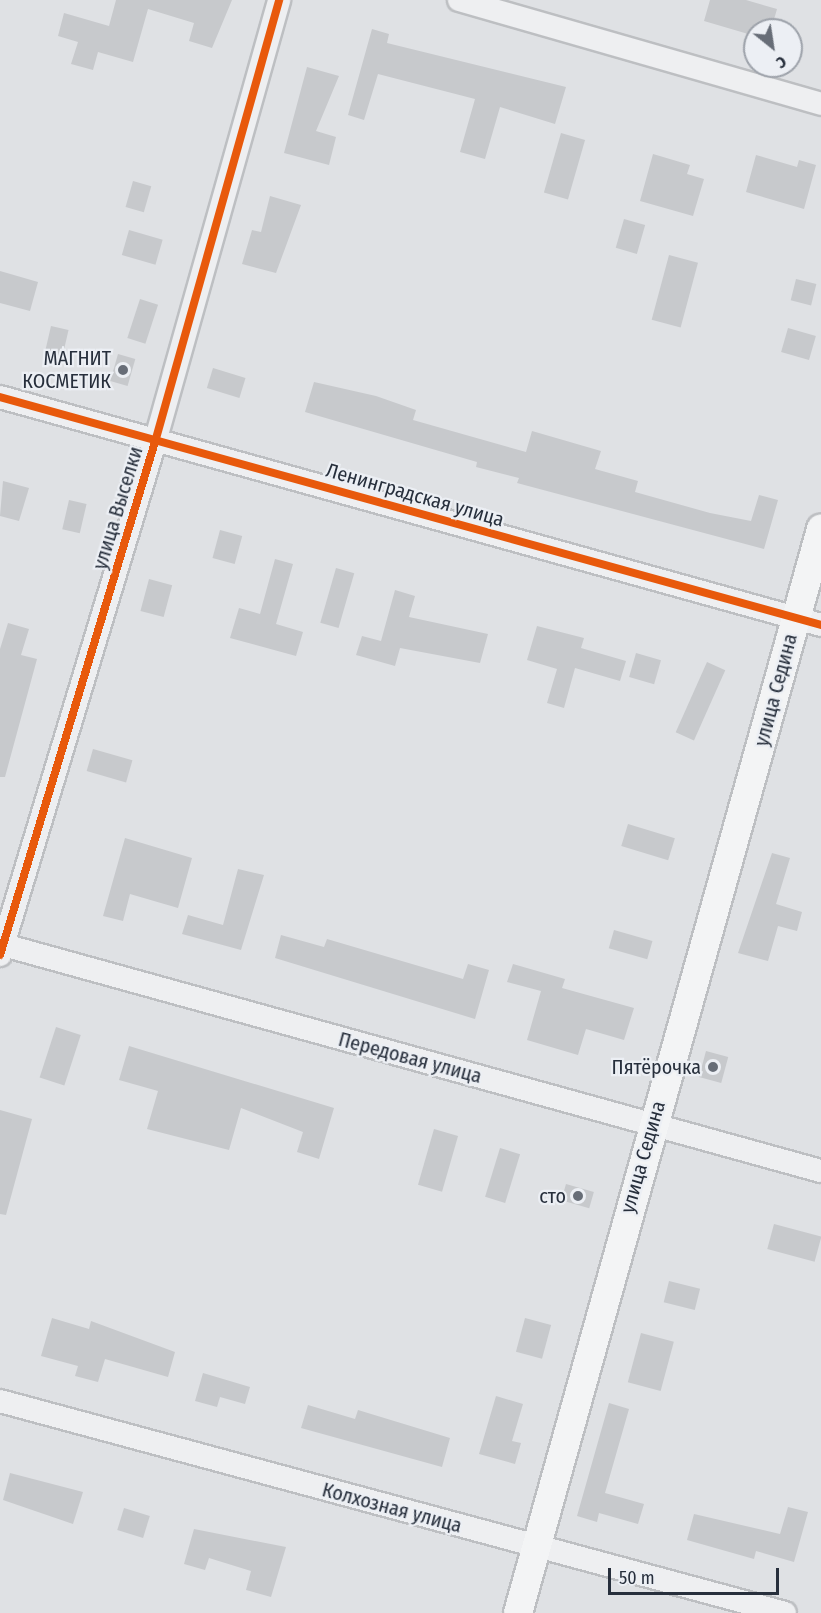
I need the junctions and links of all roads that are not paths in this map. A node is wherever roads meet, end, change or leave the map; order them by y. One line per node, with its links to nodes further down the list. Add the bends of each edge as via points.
1 (279, 0): 5 (street, улица Выселки)
2 (459, 0): 3 (street)
3 (821, 104)
4 (0, 397): 5 (street, Ленинградская улица)
5 (155, 442): 7 (street, Ленинградская улица); 8 (street, улица Выселки)
6 (821, 529): 7 (main road, улица Седина)
7 (808, 622): 9 (main road, улица Седина)
8 (1, 948): 9 (street, Передовая улица)
9 (653, 1125): 10 (street, Передовая улица); 12 (main road, улица Седина)
10 (821, 1171)
11 (0, 1401): 12 (street, Колхозная улица)
12 (535, 1547): 13 (main road, улица Седина); 14 (street, Колхозная улица)
13 (518, 1613)
14 (785, 1613)

